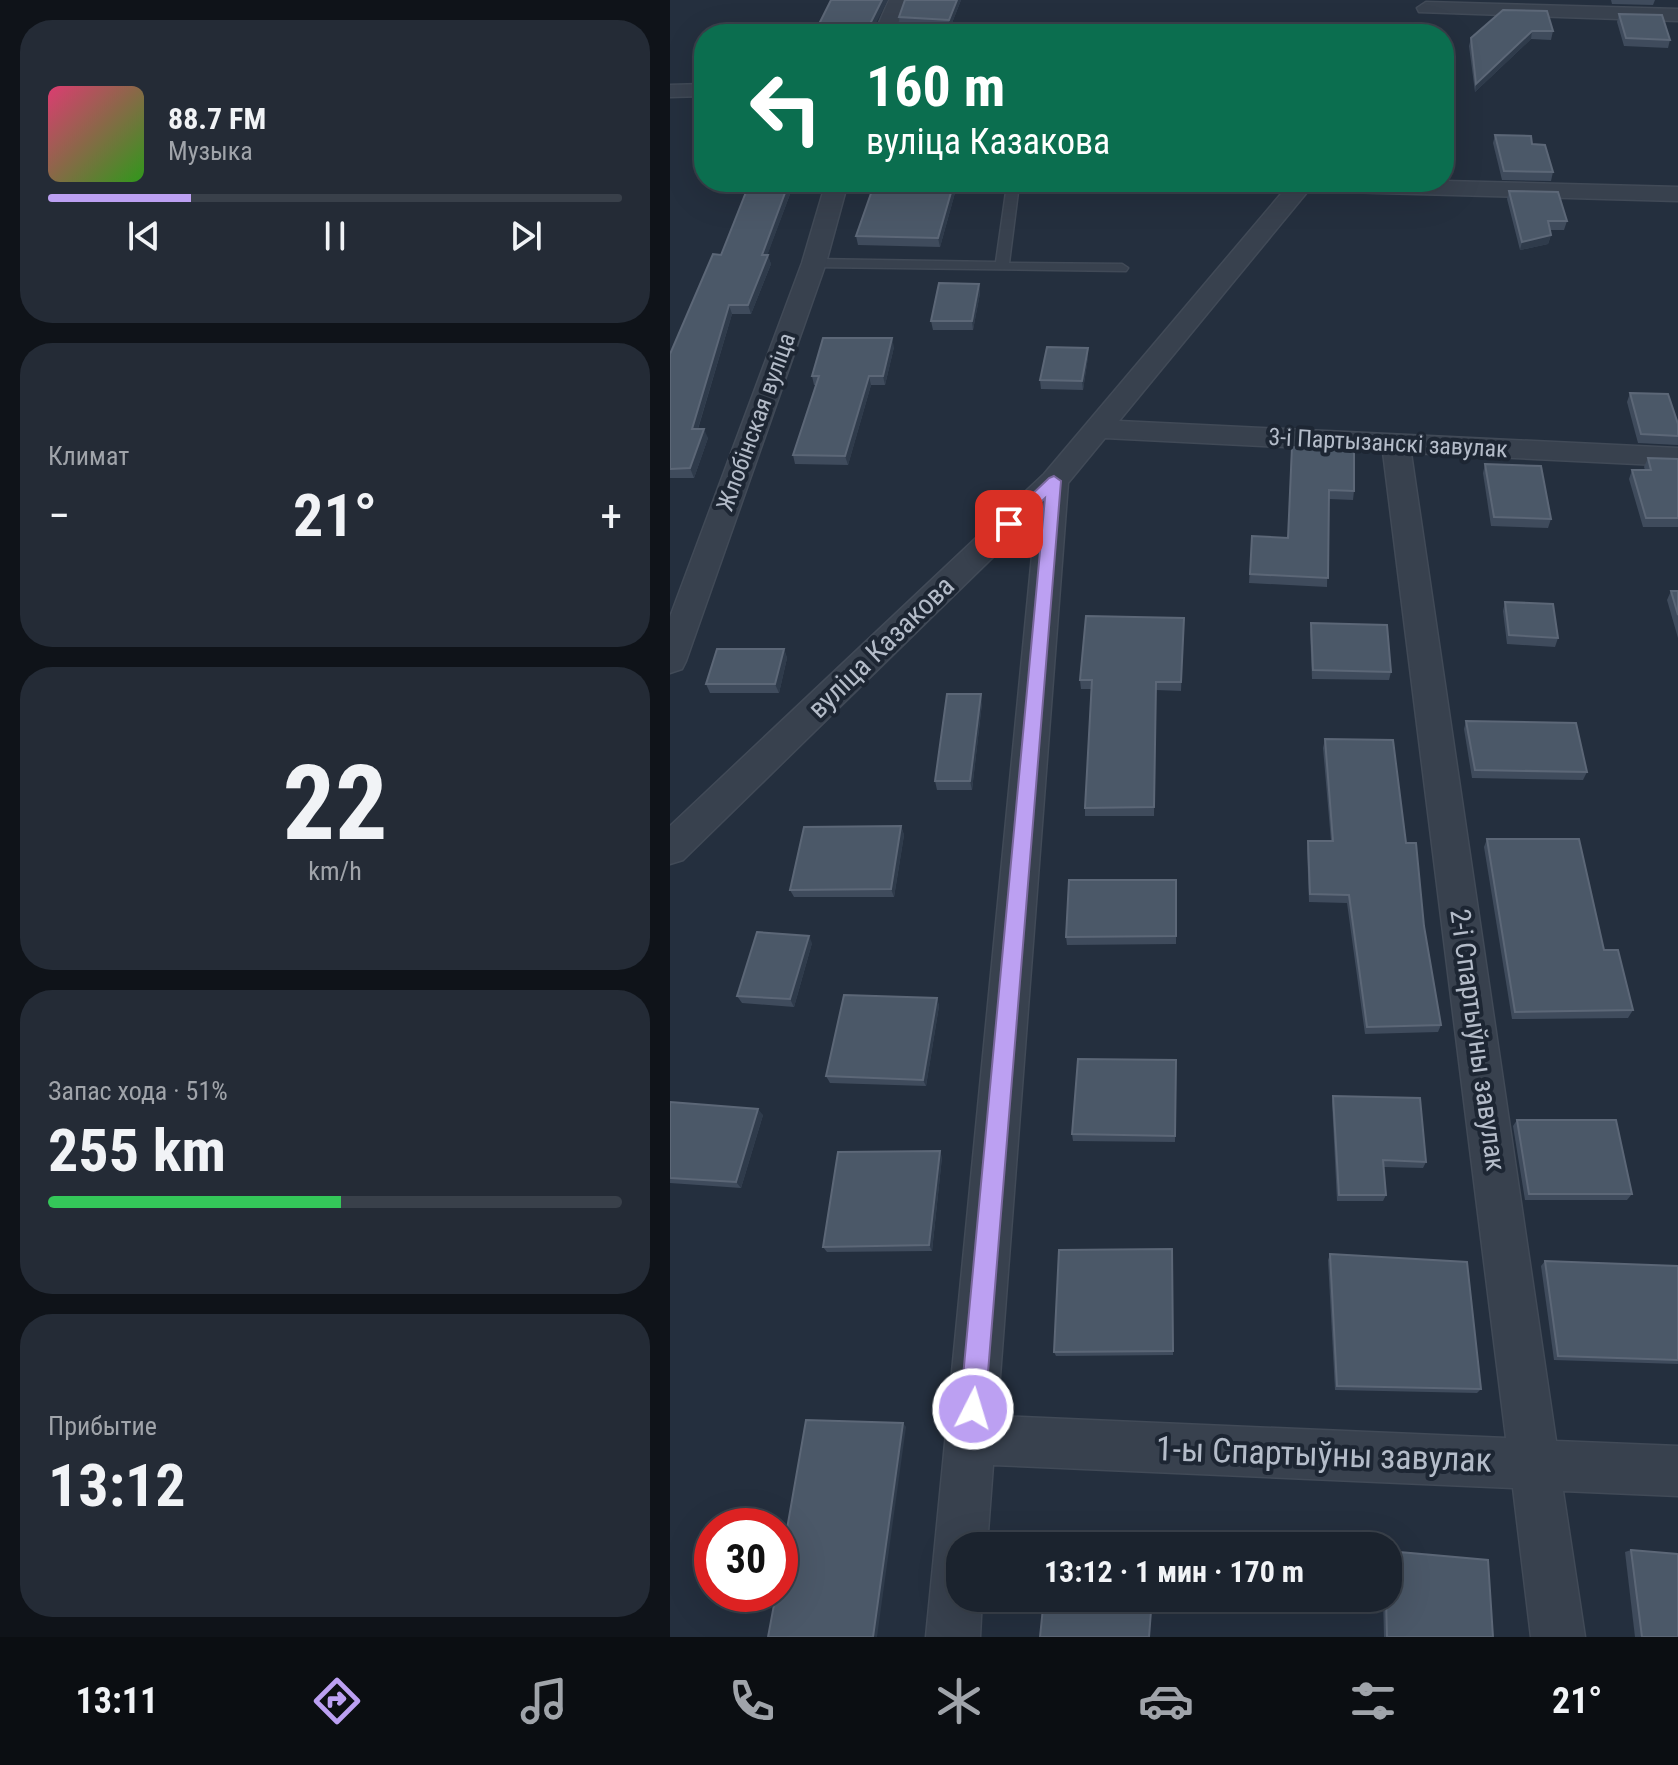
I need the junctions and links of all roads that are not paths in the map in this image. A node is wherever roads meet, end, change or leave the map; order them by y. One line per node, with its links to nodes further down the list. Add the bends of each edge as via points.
1 (898, 0): 4 (street)
2 (1425, 4): 3 (street); 5 (street)
3 (1678, 15)
4 (892, 24)
5 (1428, 24)
6 (694, 90): 7 (street)
7 (670, 91)
8 (1454, 187): 12 (street)
9 (834, 192): 13 (street, Жлобінская вуліца)
10 (1012, 192): 14 (lane)
11 (1295, 192): 16 (street, вуліца Казакова)
12 (1678, 194)
13 (814, 263): 14 (lane); 20 (street, Жлобінская вуліца)
14 (1002, 266): 15 (lane)
15 (1122, 268)
16 (1097, 429): 17 (street, 3-і Партызанскі завулак); 19 (street, вуліца Казакова)
17 (1396, 443): 18 (street, 3-і Партызанскі завулак); 24 (street, 2-і Спартыўны завулак)
18 (1678, 457)
19 (1054, 481): 22 (street, вуліца Казакова); 23 (street)
20 (676, 626): 21 (street, Жлобінская вуліца)
21 (670, 661)
22 (670, 849)
23 (970, 1439): 24 (street, 1-ы Спартыўны завулак); 26 (street)
24 (1536, 1463): 25 (street, 1-ы Спартыўны завулак); 29 (street, 2-і Спартыўны завулак)
25 (1678, 1471)
26 (962, 1532)
27 (955, 1612): 28 (street)
28 (953, 1637)
29 (1558, 1637)

